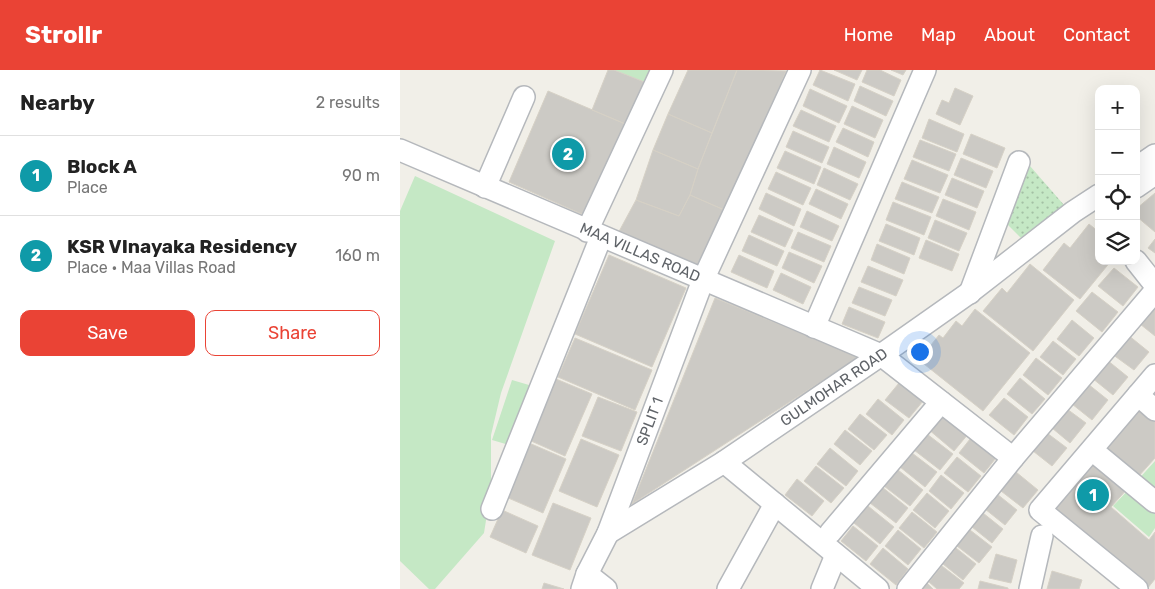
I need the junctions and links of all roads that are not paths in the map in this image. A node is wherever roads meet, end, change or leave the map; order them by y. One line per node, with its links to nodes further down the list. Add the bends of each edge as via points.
1 (662, 70): 13 (street)
2 (800, 70): 15 (street, SPLIT 1)
3 (925, 70): 19 (street)
4 (524, 97): 11 (street)
5 (400, 150): 11 (street, MAA VILLAS ROAD)
6 (1155, 155): 8 (street)
7 (1019, 162): 18 (street)
8 (1140, 165)
9 (1155, 174): 10 (street)
10 (1140, 184)
11 (485, 187): 13 (street, MAA VILLAS ROAD)
12 (1095, 207): 18 (street, GULMOHAR ROAD, via 1074,212)
13 (594, 234): 15 (street, MAA VILLAS ROAD); 30 (street)
14 (1139, 265): 16 (street)
15 (706, 274): 19 (street, MAA VILLAS ROAD); 31 (street, SPLIT 1)
16 (1155, 285)
17 (1155, 290): 26 (street)
18 (970, 293): 20 (street, GULMOHAR ROAD)
19 (814, 327): 20 (street, MAA VILLAS ROAD)
20 (881, 355): 23 (street, MAA VILLAS ROAD); 27 (street, GULMOHAR ROAD)
21 (1155, 375): 22 (street)
22 (1138, 396): 24 (street); 25 (street)
23 (941, 402): 26 (street, MAA VILLAS ROAD); 32 (street)
24 (1155, 410)
25 (1092, 450): 28 (street); 42 (street, via 1040,510)
26 (1013, 458): 40 (street)
27 (724, 462): 29 (street); 31 (street, GULMOHAR ROAD)
28 (1155, 502)
29 (775, 504): 34 (street); 37 (street)
30 (492, 509)
31 (608, 533): 35 (street, SPLIT 1)
32 (830, 533)
33 (1042, 536): 41 (street)
34 (836, 555): 38 (street); 39 (street)
35 (584, 581): 36 (street)
36 (606, 589)
37 (728, 589)
38 (822, 589)
39 (878, 589)
40 (908, 589)
41 (1030, 589)
42 (1137, 589)

